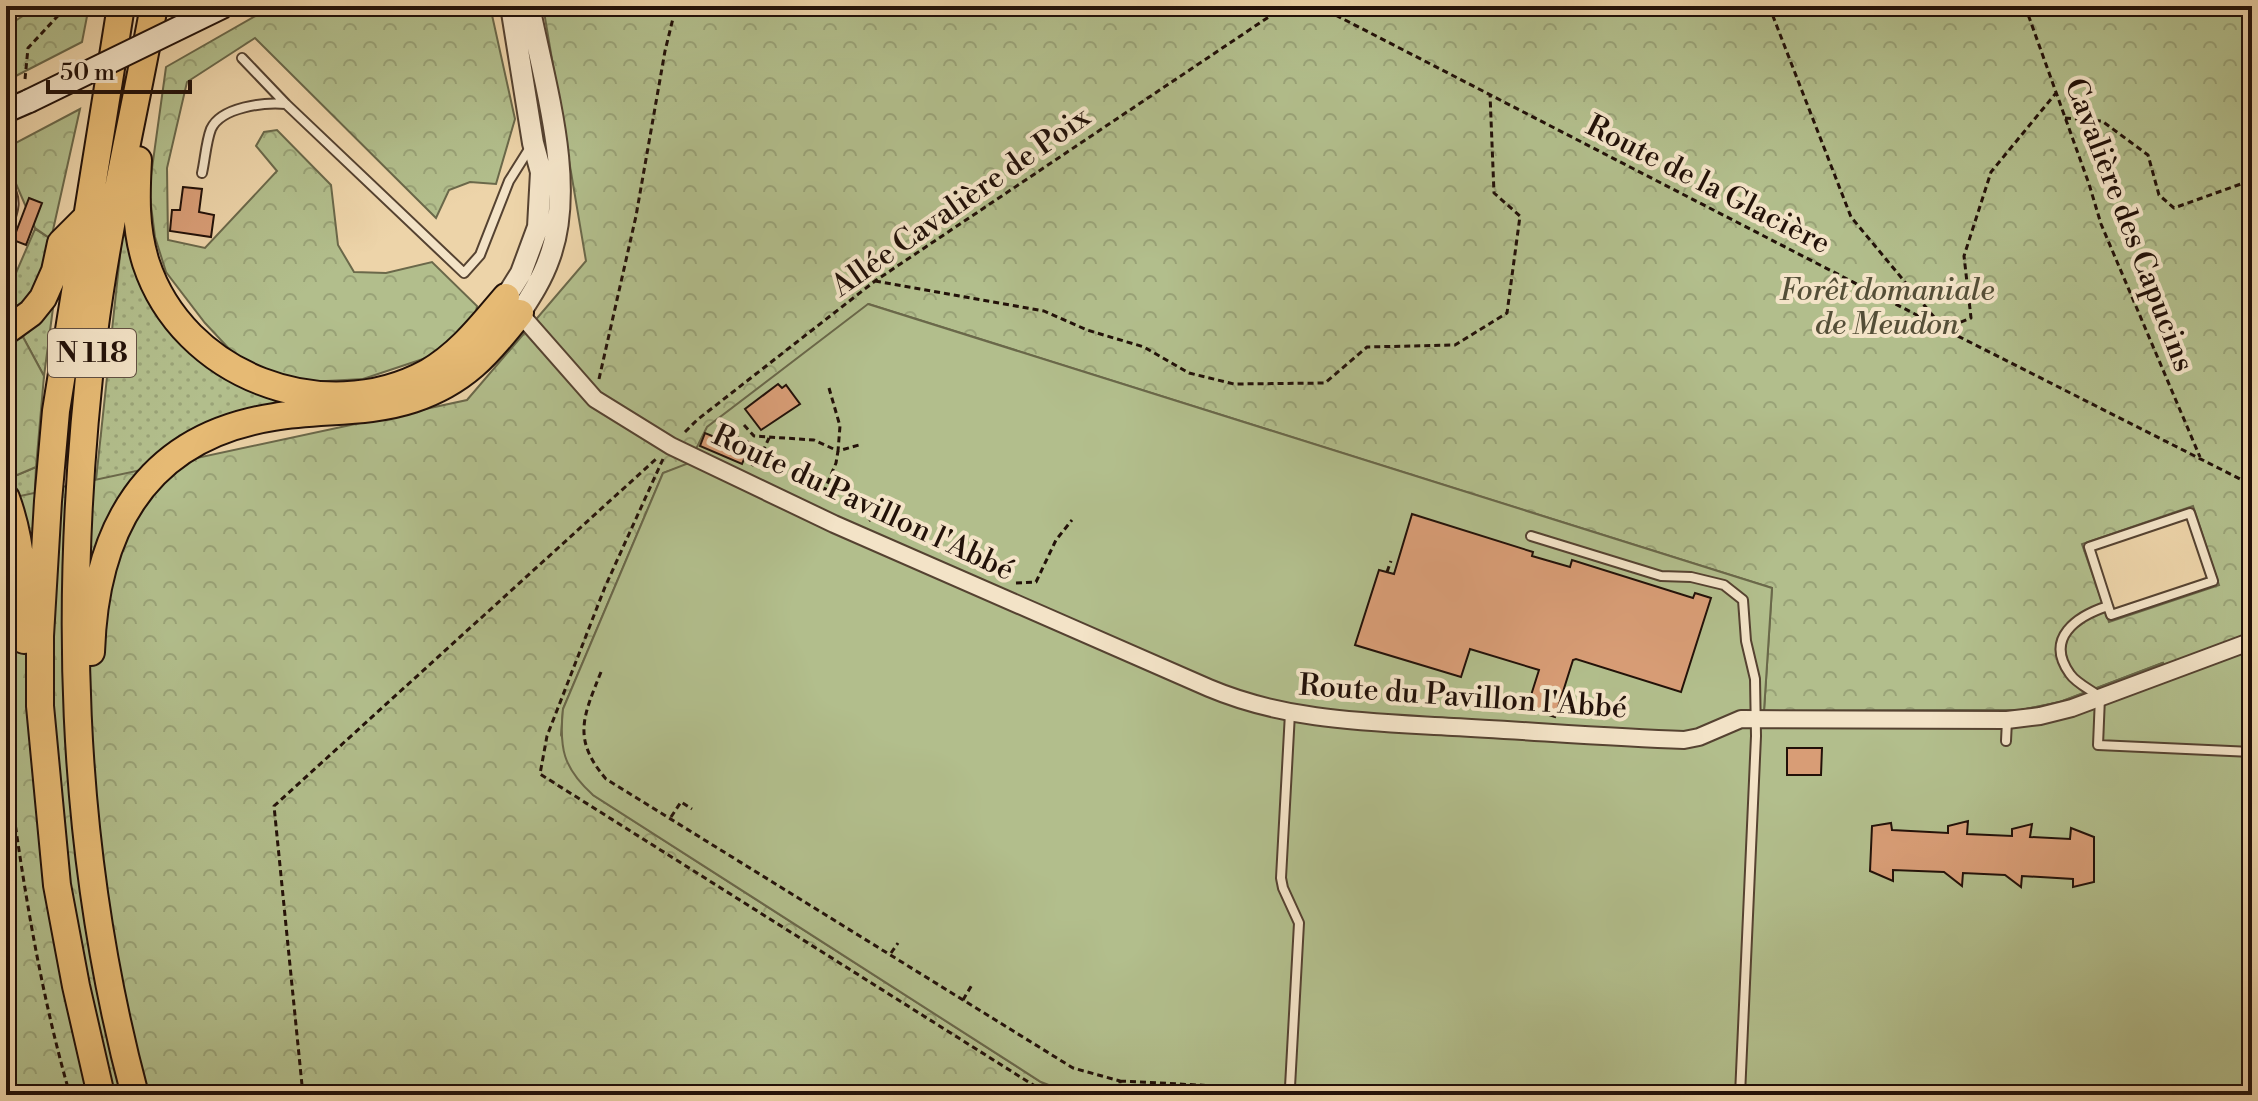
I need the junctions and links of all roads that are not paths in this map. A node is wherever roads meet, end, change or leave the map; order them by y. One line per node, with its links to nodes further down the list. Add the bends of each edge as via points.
1 (121, 6): 13 (highway, N 118)
2 (154, 6): 7 (highway, N 118)
3 (224, 6): 9 (main road, bridge)
4 (511, 6): 10 (street)
5 (529, 6): 15 (street, via 560,163 558,226 537,287)
6 (242, 58): 8 (lane)
7 (142, 69): 15 (highway, via 149,99 138,155 139,237 167,306 219,361 293,392 347,394 387,388 443,363); 22 (highway, N 118, via 107,250 85,422 75,568)
8 (286, 104): 10 (lane, via 464,273 480,255 509,181); 11 (lane, via 268,102 225,115 212,127)
9 (20, 105)
10 (533, 143): 15 (street, via 541,172 538,227)
11 (202, 173)
12 (6, 183): 14 (lane, via 15,205)
13 (87, 217): 16 (highway, via 61,243 43,298); 23 (highway, N 118, via 56,411)
14 (6, 230)
15 (513, 305): 22 (highway, via 482,359 414,399 234,426 188,447 160,468 133,499 104,559 90,664); 24 (street, Route du Pavillon l'Abbé, via 595,399 671,446 1222,694)
16 (6, 331)
17 (6, 498): 23 (highway, via 23,566 24,667)
18 (1531, 536): 25 (lane, via 1661,576 1724,585 1743,600)
19 (2108, 606): 19 (lane, via 2111,615 2213,581 2190,513 2089,547); 21 (lane, via 2073,624 2061,648 2070,675)
20 (2252, 641): 21 (street, Route du Pavillon l'Abbé)
21 (2100, 697): 26 (street, Route du Pavillon l'Abbé, via 2040,716); 28 (lane, via 2098,745)
22 (75, 705): 31 (highway, N 118, via 91,881 106,975)
23 (40, 706): 30 (highway, N 118, via 57,885)
24 (1290, 713): 25 (street, Route du Pavillon l'Abbé, via 1684,740); 29 (lane, via 1281,878 1299,923)
25 (1755, 718): 26 (street, Route du Pavillon l'Abbé); 32 (lane)
26 (2007, 720): 27 (lane)
27 (2006, 741)
28 (2252, 752)
29 (1290, 1087)
30 (101, 1095)
31 (135, 1095)
32 (1740, 1095)

